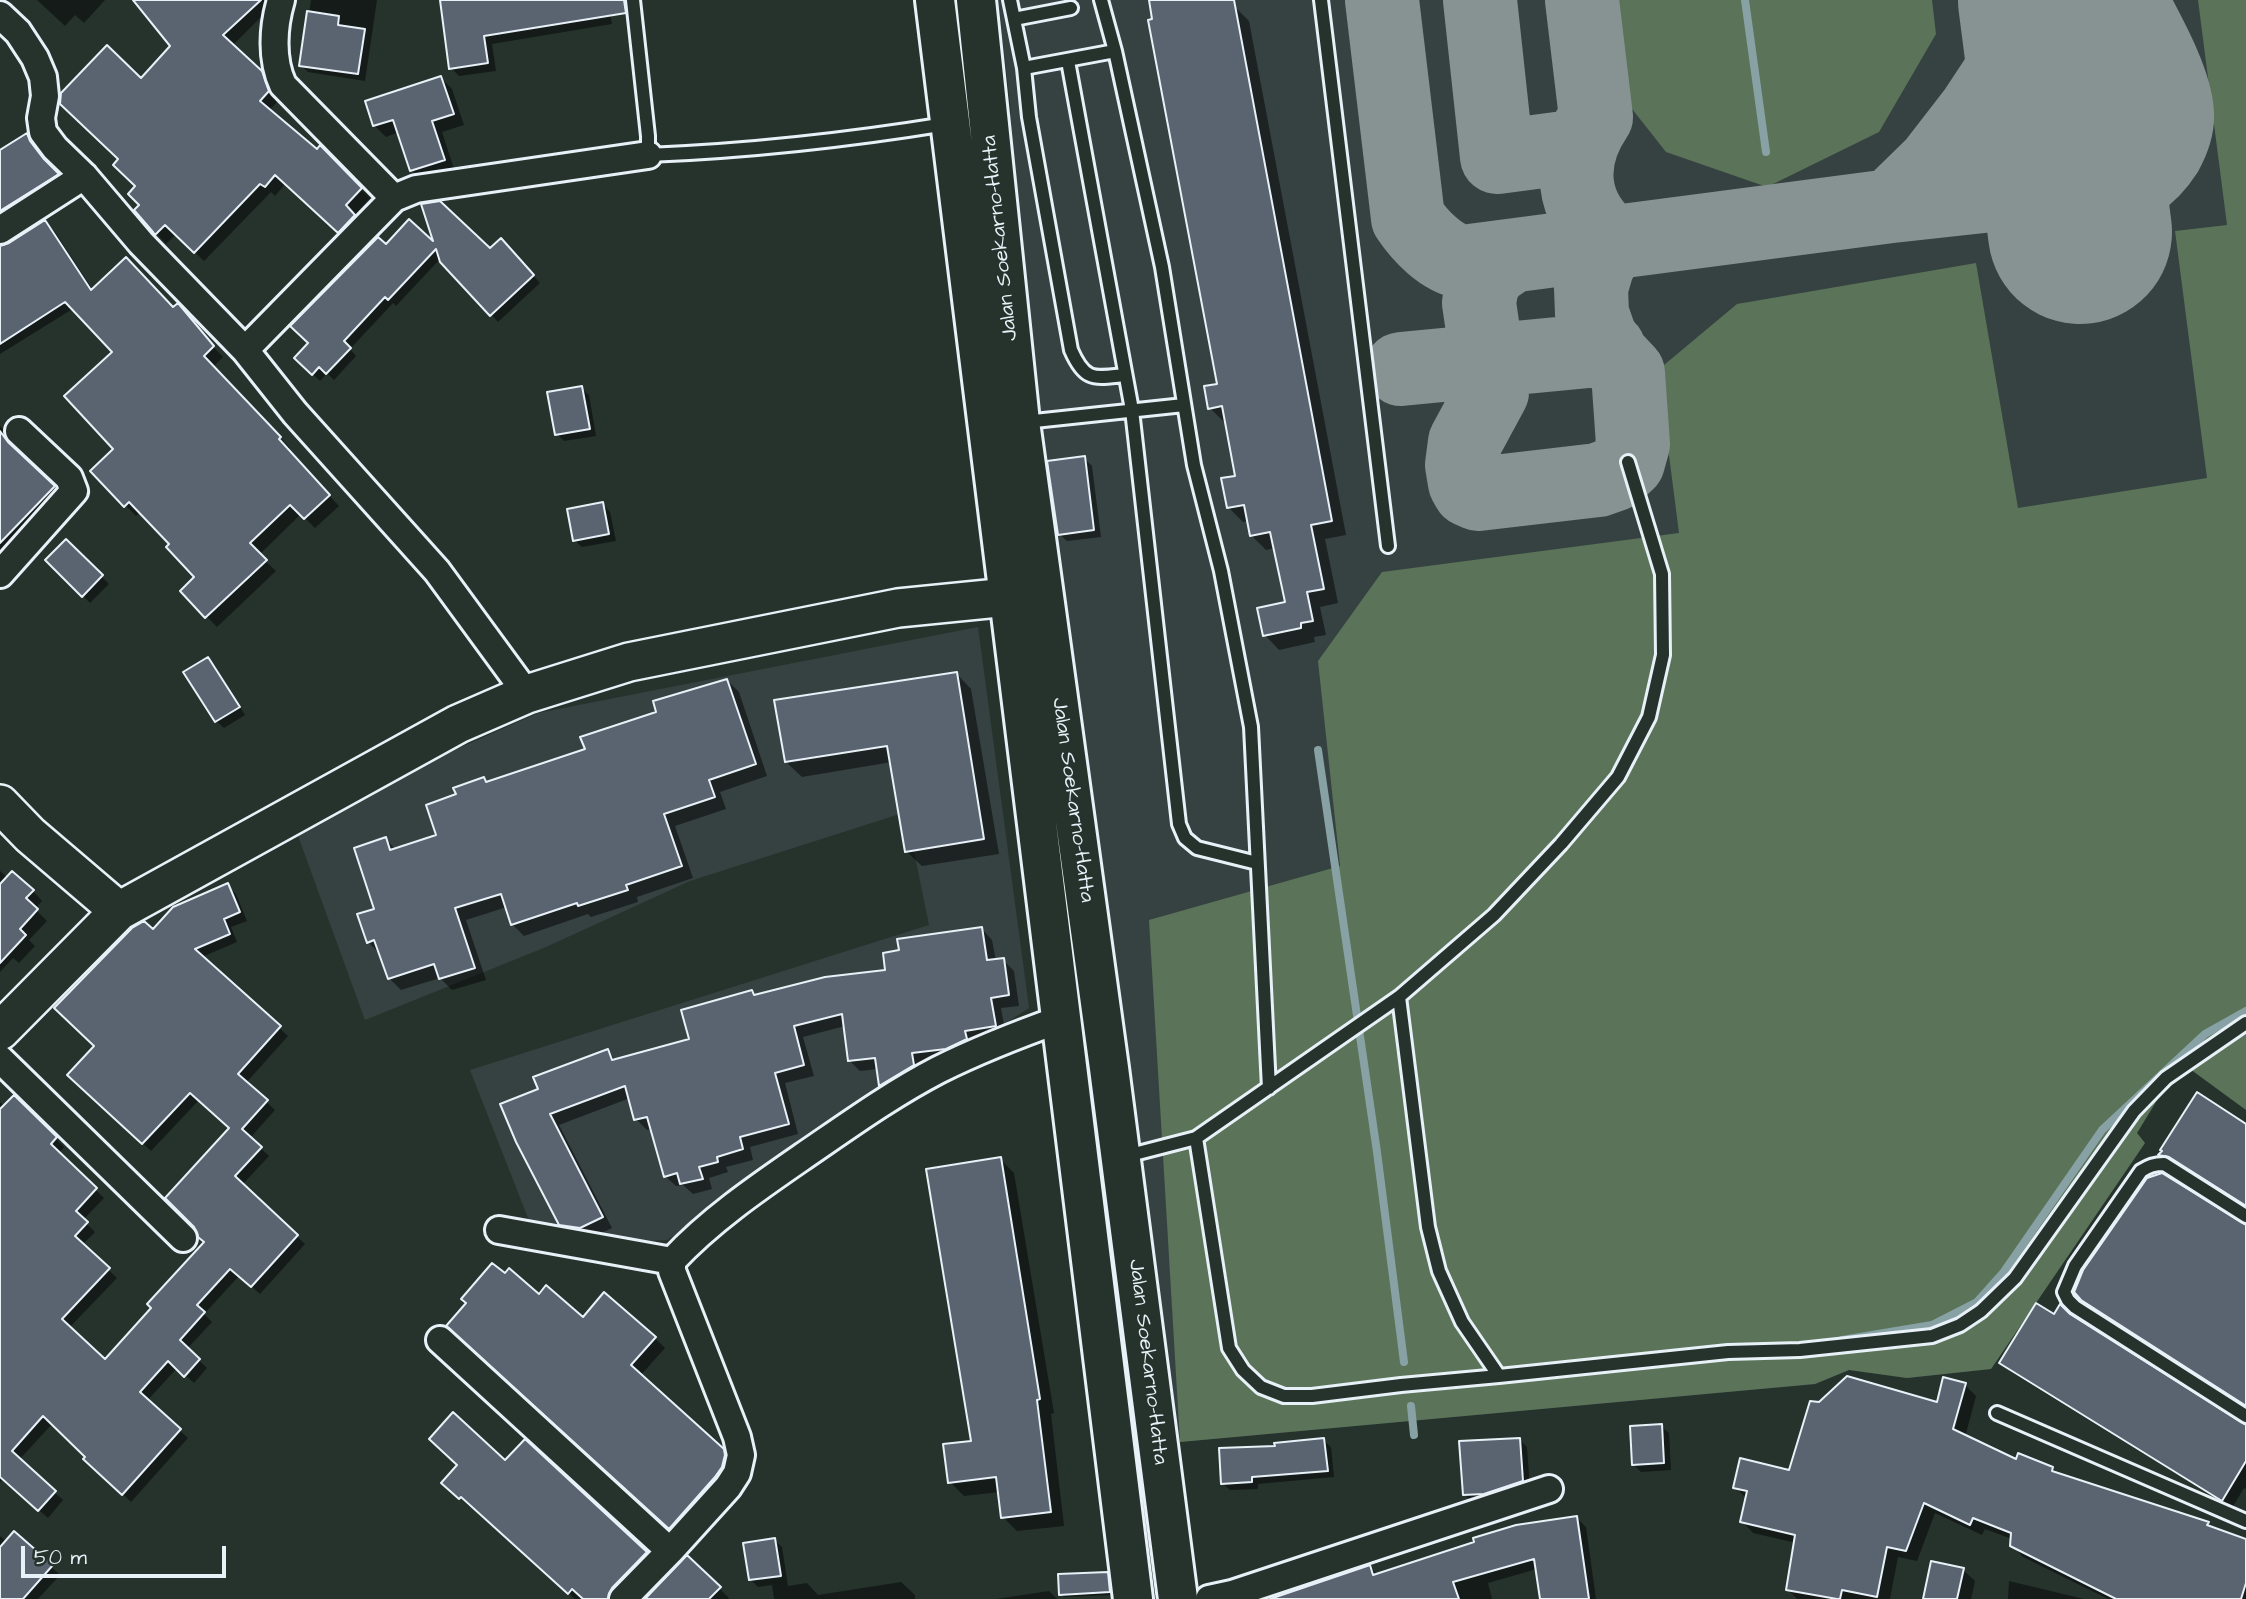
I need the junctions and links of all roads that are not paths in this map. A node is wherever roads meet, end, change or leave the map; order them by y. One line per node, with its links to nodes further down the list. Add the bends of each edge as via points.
1 (281, 0): 17 (street, via 275,24 276,66 283,85)
2 (633, 0): 15 (lane)
3 (935, 0): 14 (highway, Jalan Soekarno-Hatta)
4 (976, 0): 23 (highway, Jalan Soekarno-Hatta)
5 (1010, 0): 9 (lane)
6 (1101, 0): 11 (lane)
7 (1321, 0): 26 (lane)
8 (1071, 8): 9 (lane)
9 (1014, 19): 13 (lane)
10 (6, 29): 16 (street, via 35,58 43,77 43,132)
11 (1115, 51): 12 (lane); 21 (lane, via 1161,267)
12 (1068, 61): 13 (lane); 20 (lane)
13 (1024, 68): 20 (lane, via 1071,350 1088,375)
14 (950, 124): 15 (lane); 23 (highway, Jalan Soekarno-Hatta)
15 (648, 155): 17 (street, via 416,189)
16 (85, 176): 18 (street); 19 (street, via 141,243)
17 (394, 198): 19 (street)
18 (0, 230)
19 (246, 350): 29 (street, via 295,413 437,570)
20 (1125, 375): 22 (lane)
21 (1184, 405): 22 (lane); 31 (lane, via 1251,727)
22 (1132, 410): 23 (lane); 31 (lane, via 1179,824 1185,838 1197,848)
23 (1004, 425): 28 (highway, Jalan Soekarno-Hatta)
24 (19, 431): 27 (street, via 69,478 74,491)
25 (1628, 462): 33 (lane, via 1662,574 1663,656 1649,717 1618,777 1561,844 1494,915)
26 (1388, 546)
27 (0, 574)
28 (1026, 596): 29 (street, via 898,608 629,662); 34 (highway, Jalan Soekarno-Hatta); 54 (highway, Jalan Soekarno-Hatta, via 1108,1055)
29 (527, 694): 32 (street, via 458,724)
30 (0, 804): 32 (street)
31 (1257, 863): 38 (lane)
32 (119, 911): 36 (street)
33 (1399, 997): 38 (lane); 46 (lane, via 1428,1227 1439,1271 1462,1322)
34 (1061, 1019): 44 (street, via 1003,1040 886,1100 760,1186); 53 (highway, Jalan Soekarno-Hatta)
35 (2246, 1023): 46 (lane, via 2166,1078 2134,1111 2015,1278 1960,1325 1932,1336)
36 (0, 1031)
37 (0, 1059): 43 (street)
38 (1269, 1088): 39 (lane)
39 (1196, 1138): 40 (lane); 46 (lane, via 1229,1348 1261,1387 1284,1396 1312,1396)
40 (1138, 1153)
41 (2246, 1216): 48 (lane, via 2164,1164 2155,1164 2141,1171 2075,1266 2064,1292 2075,1307)
42 (499, 1230): 44 (street)
43 (183, 1238)
44 (672, 1261): 51 (street, via 741,1455 728,1487)
45 (440, 1340): 51 (street)
46 (1499, 1376)
47 (1997, 1413): 50 (lane)
48 (2246, 1416)
49 (1549, 1489): 55 (street)
50 (2246, 1521)
51 (670, 1551): 52 (street)
52 (623, 1599)
53 (1133, 1599)
54 (1178, 1599)
55 (1209, 1599)

